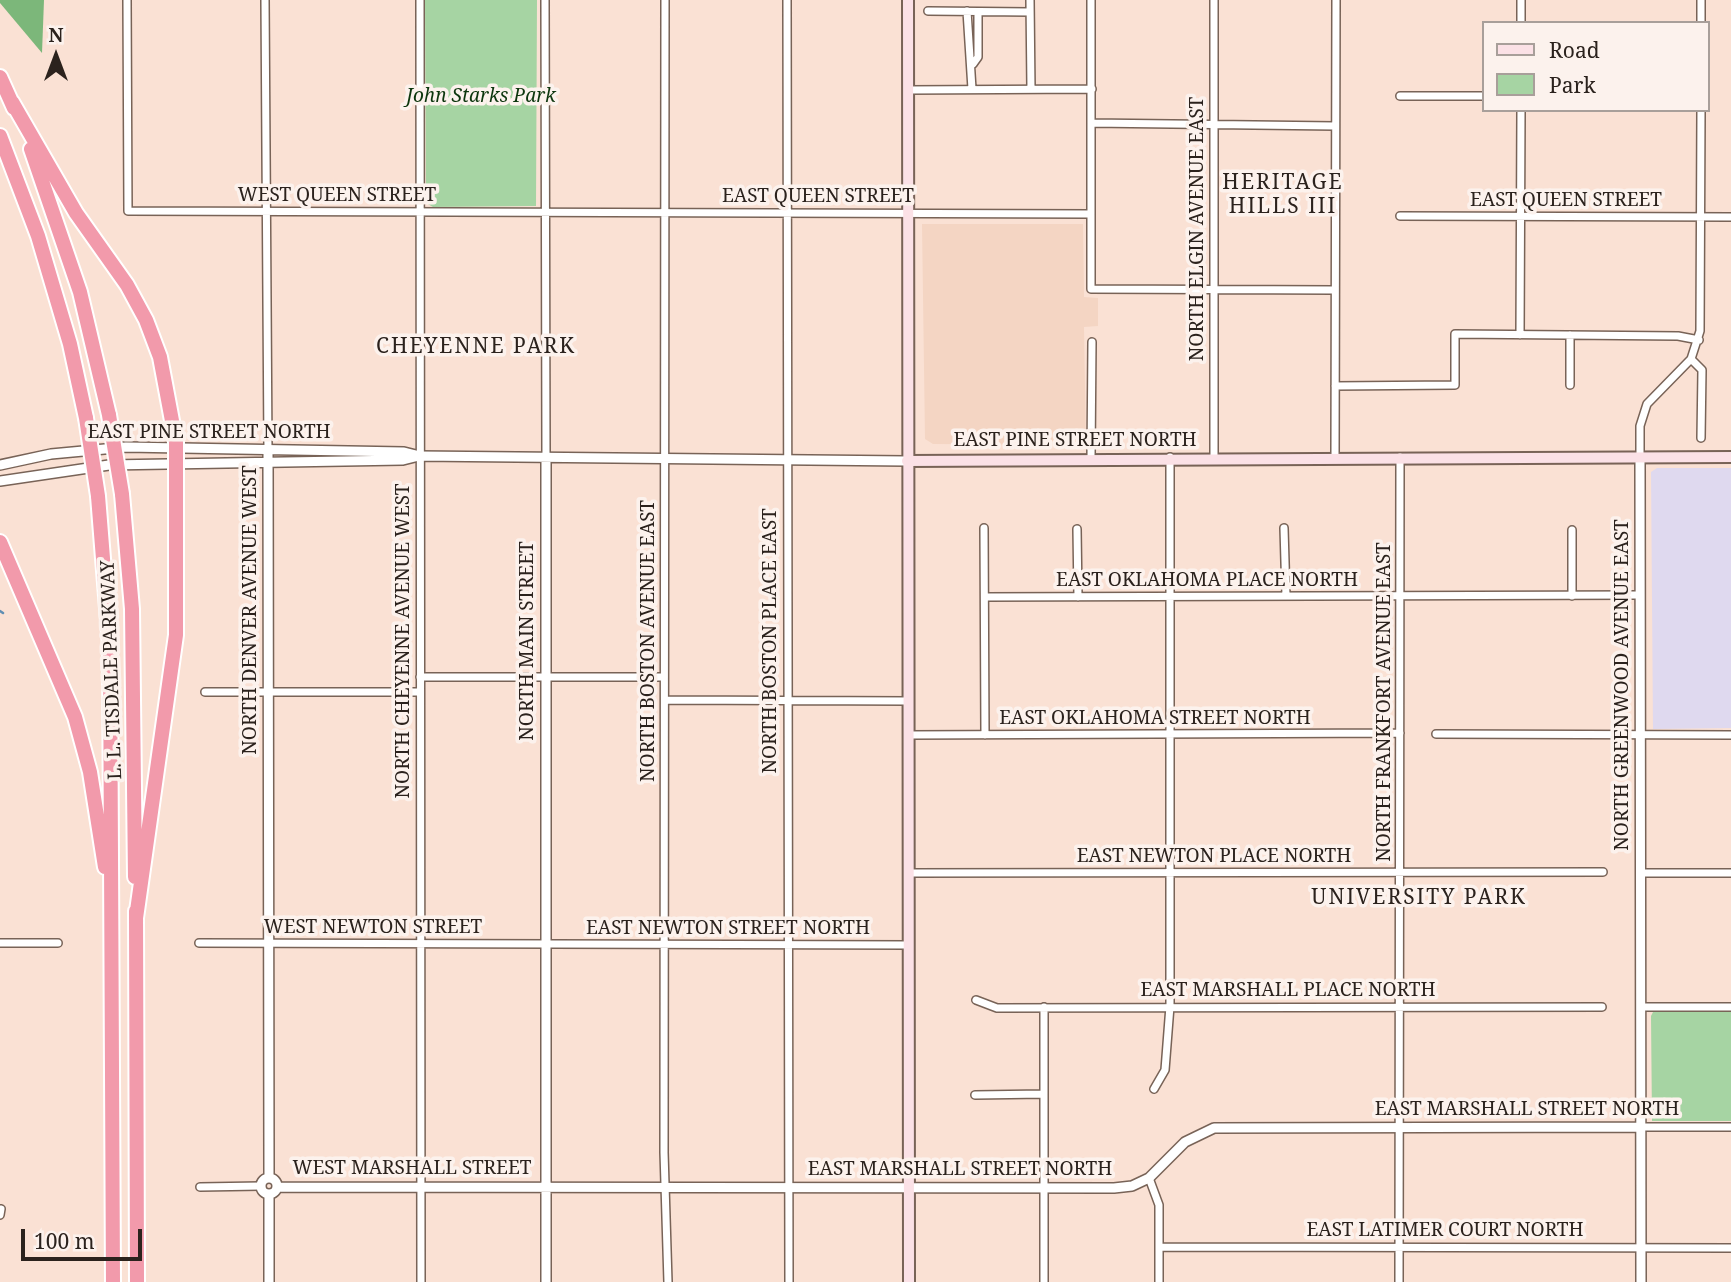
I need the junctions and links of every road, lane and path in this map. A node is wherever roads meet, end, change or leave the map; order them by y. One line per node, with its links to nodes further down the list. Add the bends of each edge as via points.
1 (127, 0): 35 (street, WEST QUEEN STREET, via 128,211)
2 (265, 0): 35 (street, NORTH DENVER AVENUE WEST)
3 (420, 0): 38 (street, NORTH CHEYENNE AVENUE WEST)
4 (545, 0): 36 (street, NORTH MAIN STREET)
5 (665, 0): 37 (street, NORTH BOSTON AVENUE EAST)
6 (787, 0): 39 (street, NORTH BOSTON PLACE EAST)
7 (908, 0): 25 (main road)
8 (1030, 0): 17 (street)
9 (1091, 0): 24 (street)
10 (1214, 0): 32 (street, NORTH ELGIN AVENUE EAST)
11 (1336, 0): 33 (street)
12 (1521, 0): 18 (street)
13 (1701, 0): 19 (street)
14 (928, 11): 15 (street)
15 (967, 12): 16 (street); 20 (street, via 968,57)
16 (978, 12): 17 (street); 20 (street, via 978,57)
17 (1030, 12): 23 (street)
18 (1521, 21)
19 (1701, 21)
20 (973, 64): 22 (street)
21 (0, 77): 28 (highway, L. L. TISDALE PARKWAY)
22 (972, 89): 23 (street); 25 (street)
23 (1031, 89): 24 (street)
24 (1092, 89): 31 (street)
25 (908, 90): 40 (main road)
26 (1400, 96): 27 (street)
27 (1482, 96)
28 (12, 102): 56 (highway, via 76,213 146,320 162,366); 108 (highway, L. L. TISDALE PARKWAY, bridge, via 68,250 92,337 122,494 132,610)
29 (1521, 112): 43 (street)
30 (1701, 112): 44 (street, NORTH GREENWOOD AVENUE EAST)
31 (1091, 123): 32 (street); 41 (street)
32 (1214, 126): 33 (street); 46 (street, NORTH ELGIN AVENUE EAST)
33 (1335, 126): 47 (street)
34 (0, 136): 107 (highway, L. L. TISDALE PARKWAY, bridge, via 38,236 70,345 98,496 110,646)
35 (266, 211): 38 (street, WEST QUEEN STREET); 57 (street, NORTH DENVER AVENUE WEST)
36 (545, 212): 37 (street, EAST QUEEN STREET); 38 (street, WEST QUEEN STREET); 59 (street, NORTH MAIN STREET)
37 (664, 212): 39 (street, EAST QUEEN STREET); 60 (street, NORTH BOSTON AVENUE EAST)
38 (419, 213): 58 (street, NORTH CHEYENNE AVENUE WEST)
39 (787, 213): 40 (street, EAST QUEEN STREET); 68 (street, NORTH BOSTON PLACE EAST)
40 (908, 213): 41 (street, EAST QUEEN STREET); 69 (main road)
41 (1091, 214): 46 (street, via 1091,289)
42 (1400, 216): 43 (street, EAST QUEEN STREET)
43 (1520, 216): 44 (street, EAST QUEEN STREET); 48 (street)
44 (1701, 217): 45 (street, EAST QUEEN STREET); 50 (street, NORTH GREENWOOD AVENUE EAST)
45 (1731, 217)
46 (1213, 290): 47 (street); 62 (street, NORTH ELGIN AVENUE EAST)
47 (1334, 290): 54 (street)
48 (1520, 335): 49 (street); 54 (street, via 1455,334 1455,385)
49 (1570, 335): 50 (street); 53 (street)
50 (1699, 340): 52 (street, NORTH GREENWOOD AVENUE EAST)
51 (1092, 342): 66 (street)
52 (1689, 363): 55 (street, via 1702,370); 67 (street, NORTH GREENWOOD AVENUE EAST, via 1647,404 1640,426)
53 (1570, 385)
54 (1335, 386): 63 (street)
55 (1701, 438)
56 (176, 448): 57 (street, EAST PINE STREET NORTH); 70 (highway); 71 (street, EAST PINE STREET NORTH, via 105,447)
57 (268, 455): 58 (street, EAST PINE STREET NORTH, via 403,460); 70 (street, EAST PINE STREET NORTH); 89 (street, NORTH DENVER AVENUE WEST)
58 (419, 456): 59 (street, EAST PINE STREET NORTH); 86 (street, NORTH CHEYENNE AVENUE WEST)
59 (546, 456): 60 (street, EAST PINE STREET NORTH); 85 (street, NORTH MAIN STREET)
60 (664, 456): 68 (street, EAST PINE STREET NORTH); 87 (street, NORTH BOSTON AVENUE EAST)
61 (1170, 457): 62 (main road, EAST PINE STREET NORTH); 66 (main road, EAST PINE STREET NORTH); 84 (street)
62 (1214, 457): 63 (main road, EAST PINE STREET NORTH)
63 (1335, 457): 64 (main road, EAST PINE STREET NORTH)
64 (1400, 457): 67 (main road, EAST PINE STREET NORTH); 79 (street, NORTH FRANKFORT AVENUE EAST)
65 (1731, 457): 67 (main road, EAST PINE STREET NORTH)
66 (1091, 458): 69 (main road, EAST PINE STREET NORTH)
67 (1640, 458): 81 (street, NORTH GREENWOOD AVENUE EAST)
68 (787, 460): 69 (street, EAST PINE STREET NORTH); 92 (street, NORTH BOSTON PLACE EAST)
69 (907, 461): 93 (main road)
70 (177, 464): 72 (street, EAST PINE STREET NORTH, via 81,468); 108 (highway, via 174,655)
71 (0, 465)
72 (0, 481)
73 (984, 528): 82 (street)
74 (1284, 528): 78 (street)
75 (1077, 529): 83 (street)
76 (1572, 530): 80 (street)
77 (0, 542): 107 (highway, via 75,717 90,772)
78 (1286, 596): 79 (street, EAST OKLAHOMA PLACE NORTH); 84 (street, EAST OKLAHOMA PLACE NORTH)
79 (1400, 596): 80 (street, EAST OKLAHOMA PLACE NORTH); 94 (street, NORTH FRANKFORT AVENUE EAST)
80 (1572, 596): 81 (street, EAST OKLAHOMA PLACE NORTH)
81 (1640, 596): 99 (street, NORTH GREENWOOD AVENUE EAST)
82 (985, 597): 83 (street, EAST OKLAHOMA PLACE NORTH); 98 (street)
83 (1077, 597): 84 (street, EAST OKLAHOMA PLACE NORTH)
84 (1169, 597): 95 (street)
85 (546, 676): 86 (street); 87 (street); 114 (street, NORTH MAIN STREET)
86 (420, 677): 90 (street, NORTH CHEYENNE AVENUE WEST)
87 (664, 677): 91 (street, NORTH BOSTON AVENUE EAST)
88 (205, 692): 89 (street)
89 (268, 692): 90 (street); 112 (street, NORTH DENVER AVENUE WEST)
90 (420, 692): 113 (street, NORTH CHEYENNE AVENUE WEST)
91 (665, 699): 92 (street); 115 (street, NORTH BOSTON AVENUE EAST)
92 (787, 700): 93 (street); 116 (street, NORTH BOSTON PLACE EAST)
93 (909, 701): 97 (main road)
94 (1400, 733): 95 (street, EAST OKLAHOMA STREET NORTH); 101 (street, NORTH FRANKFORT AVENUE EAST)
95 (1168, 734): 98 (street, EAST OKLAHOMA STREET NORTH); 104 (street)
96 (1436, 734): 99 (street)
97 (909, 735): 98 (street, EAST OKLAHOMA STREET NORTH); 103 (main road)
98 (985, 735)
99 (1640, 735): 100 (street); 105 (street, NORTH GREENWOOD AVENUE EAST)
100 (1731, 736)
101 (1400, 871): 102 (street, EAST NEWTON PLACE NORTH); 104 (street, EAST NEWTON PLACE NORTH); 120 (street, NORTH FRANKFORT AVENUE EAST)
102 (1603, 872)
103 (909, 873): 104 (street, EAST NEWTON PLACE NORTH); 117 (main road)
104 (1169, 873): 119 (street)
105 (1641, 873): 106 (street); 123 (street, NORTH GREENWOOD AVENUE EAST)
106 (1731, 873)
107 (112, 906): 147 (highway, L. L. TISDALE PARKWAY)
108 (136, 918): 148 (highway, L. L. TISDALE PARKWAY)
109 (0, 943): 110 (street)
110 (58, 943)
111 (199, 943): 112 (street, WEST NEWTON STREET)
112 (269, 944): 113 (street, WEST NEWTON STREET); 131 (street, NORTH DENVER AVENUE WEST)
113 (421, 944): 114 (street, WEST NEWTON STREET); 136 (street, NORTH CHEYENNE AVENUE WEST)
114 (546, 944): 115 (street, EAST NEWTON STREET NORTH); 137 (street, NORTH MAIN STREET)
115 (664, 944): 116 (street, EAST NEWTON STREET NORTH); 139 (street, NORTH BOSTON AVENUE EAST)
116 (787, 944): 117 (street, EAST NEWTON STREET NORTH); 140 (street, NORTH BOSTON PLACE EAST)
117 (909, 945): 141 (main road)
118 (976, 1000): 121 (street, EAST MARSHALL PLACE NORTH, via 997,1008)
119 (1170, 1006): 120 (street, EAST MARSHALL PLACE NORTH); 121 (street, EAST MARSHALL PLACE NORTH); 125 (street, via 1165,1070)
120 (1397, 1006): 122 (street, EAST MARSHALL PLACE NORTH); 128 (street, NORTH FRANKFORT AVENUE EAST)
121 (1044, 1007): 126 (street)
122 (1601, 1007)
123 (1641, 1007): 124 (street); 129 (street, NORTH GREENWOOD AVENUE EAST)
124 (1731, 1007)
125 (1154, 1089)
126 (1044, 1094): 127 (street); 138 (street)
127 (975, 1095)
128 (1399, 1127): 129 (street, EAST MARSHALL STREET NORTH); 132 (street, EAST MARSHALL STREET NORTH, via 1214,1128 1185,1142); 143 (street, NORTH FRANKFORT AVENUE EAST)
129 (1641, 1128): 130 (street, EAST MARSHALL STREET NORTH); 145 (street, NORTH GREENWOOD AVENUE EAST)
130 (1731, 1128)
131 (269, 1178): 133 (street); 135 (street)
132 (1149, 1178): 138 (street, EAST MARSHALL STREET NORTH, via 1123,1188); 144 (street, via 1159,1205)
133 (261, 1186): 134 (street); 142 (street)
134 (200, 1187)
135 (278, 1187): 136 (street, WEST MARSHALL STREET); 142 (street)
136 (421, 1187): 137 (street, WEST MARSHALL STREET); 150 (street, NORTH CHEYENNE AVENUE WEST)
137 (546, 1187): 139 (street, EAST MARSHALL STREET NORTH); 151 (street, NORTH MAIN STREET)
138 (1044, 1187): 141 (street, EAST MARSHALL STREET NORTH); 155 (street)
139 (666, 1188): 140 (street, EAST MARSHALL STREET NORTH); 152 (street, NORTH BOSTON AVENUE EAST)
140 (789, 1188): 141 (street, EAST MARSHALL STREET NORTH); 153 (street, NORTH BOSTON PLACE EAST)
141 (909, 1188): 154 (main road)
142 (269, 1194): 149 (street)
143 (1398, 1245): 144 (street, EAST LATIMER COURT NORTH); 145 (street, EAST LATIMER COURT NORTH); 157 (street, NORTH FRANKFORT AVENUE EAST)
144 (1160, 1247): 156 (street)
145 (1641, 1247): 146 (street, EAST LATIMER COURT NORTH); 158 (street, NORTH GREENWOOD AVENUE EAST)
146 (1731, 1248)
147 (113, 1282)
148 (137, 1282)
149 (269, 1282)
150 (421, 1282)
151 (546, 1282)
152 (668, 1282)
153 (789, 1282)
154 (909, 1282)
155 (1044, 1282)
156 (1159, 1282)
157 (1399, 1282)
158 (1641, 1282)

